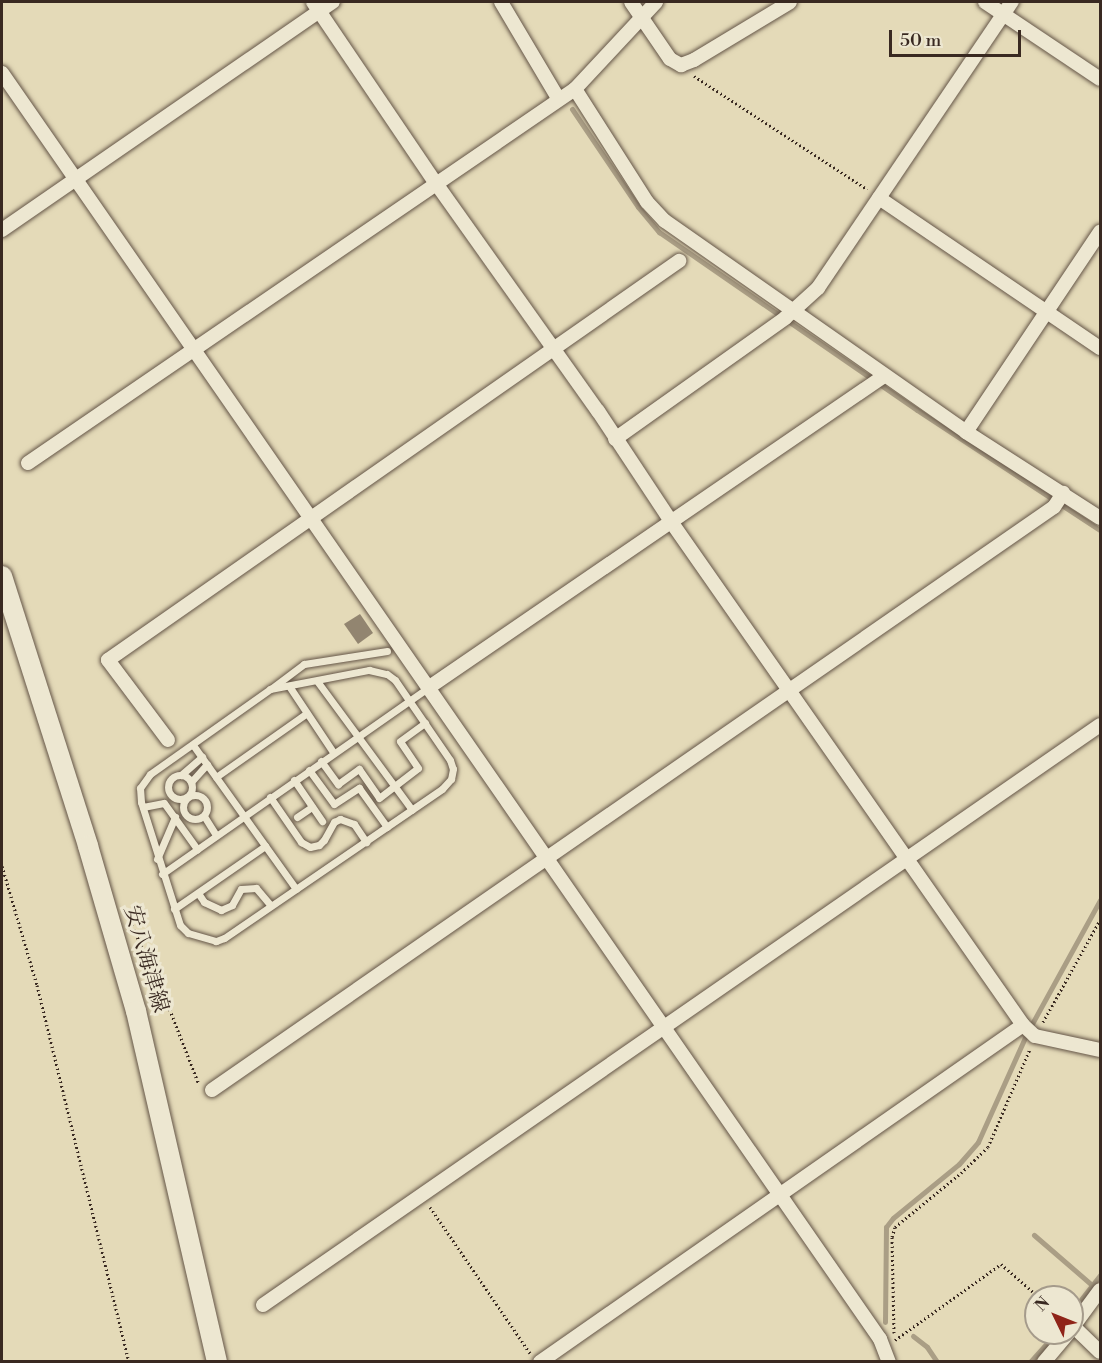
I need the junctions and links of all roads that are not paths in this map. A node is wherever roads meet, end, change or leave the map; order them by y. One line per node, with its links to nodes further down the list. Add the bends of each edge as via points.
1 (333, 2): 8 (street)
2 (501, 2): 14 (street)
3 (632, 2): 10 (street)
4 (656, 2): 10 (street)
5 (790, 2): 10 (street, via 681,65 670,59)
6 (985, 2): 9 (street)
7 (1012, 2): 9 (street)
8 (316, 6): 15 (street); 16 (street)
9 (1003, 14): 12 (street); 17 (street)
10 (642, 18): 13 (street)
11 (2, 73): 15 (street)
12 (1101, 79)
13 (575, 89): 14 (street); 21 (street, via 647,202 666,221)
14 (558, 98): 16 (street)
15 (75, 180): 18 (street); 25 (street)
16 (435, 182): 24 (street); 25 (street)
17 (879, 198): 21 (street, via 818,288); 22 (street)
18 (2, 230)
19 (1101, 232): 22 (street)
20 (680, 261): 24 (street)
21 (793, 312): 26 (street); 28 (street)
22 (1047, 312): 23 (street); 27 (street)
23 (1101, 348)
24 (554, 349): 28 (street); 32 (street)
25 (193, 351): 29 (street); 32 (street)
26 (884, 376): 27 (street); 33 (street)
27 (966, 432): 30 (street)
28 (615, 439): 33 (street)
29 (27, 463)
30 (1063, 493): 31 (street); 39 (street, via 1054,507)
31 (1101, 518)
32 (310, 519): 38 (street); 46 (street, via 108,660)
33 (672, 523): 38 (street); 39 (street)
34 (2, 576): 92 (main road, 安八海津線, via 136,1011)
35 (387, 651): 40 (lane, via 304,664)
36 (317, 681): 37 (lane); 41 (lane, via 377,671 395,680); 45 (lane)
37 (289, 686): 40 (lane); 42 (lane)
38 (428, 688): 41 (lane); 73 (street)
39 (789, 688): 73 (street); 75 (street)
40 (270, 689): 47 (lane)
41 (409, 699): 43 (lane); 45 (lane)
42 (307, 714): 48 (lane); 54 (lane)
43 (425, 723): 57 (lane, via 400,741 418,768); 62 (lane, via 453,769 451,779 442,789)
44 (1101, 725): 75 (street)
45 (357, 736): 48 (lane); 57 (lane)
46 (168, 740)
47 (193, 745): 49 (lane); 60 (lane, via 150,774 140,788)
48 (333, 752): 50 (lane)
49 (202, 757): 51 (lane); 53 (lane)
50 (321, 761): 52 (lane); 57 (lane, via 338,784 359,769 379,798)
51 (207, 764): 54 (lane); 56 (lane)
52 (309, 770): 55 (lane); 68 (lane, via 334,804 359,788)
53 (181, 775): 56 (lane); 58 (lane, via 170,780 168,791 176,799)
54 (216, 777): 64 (lane)
55 (294, 780): 59 (lane); 61 (lane)
56 (191, 782): 58 (lane)
57 (394, 786): 62 (lane)
58 (188, 797): 63 (lane, via 196,794 206,800); 63 (lane, via 183,807 185,814 192,819)
59 (270, 797): 64 (lane); 70 (lane, via 301,842 310,847 324,840 340,819 354,824)
60 (143, 807): 65 (lane, via 164,803); 74 (lane)
61 (312, 807): 66 (lane); 67 (lane)
62 (411, 810): 68 (lane)
63 (204, 816): 69 (lane)
64 (244, 816): 69 (lane); 71 (lane)
65 (175, 817): 72 (lane); 74 (lane)
66 (297, 817)
67 (322, 821)
68 (387, 827): 70 (lane)
69 (216, 836): 72 (lane)
70 (366, 842): 77 (lane)
71 (265, 846): 77 (lane); 78 (lane)
72 (197, 849): 76 (lane)
73 (547, 858): 82 (street); 84 (street)
74 (157, 859): 76 (lane)
75 (906, 859): 81 (street); 82 (street)
76 (162, 874): 80 (lane)
77 (296, 890): 79 (lane)
78 (198, 893): 79 (lane, via 204,902 221,910 232,906 241,889 256,888); 80 (lane)
79 (272, 906): 80 (lane, via 216,941 188,933)
80 (174, 909)
81 (1023, 1025): 83 (street, via 1035,1036); 85 (street)
82 (663, 1026): 85 (street); 87 (street)
83 (1101, 1050)
84 (212, 1090)
85 (780, 1196): 93 (street); 94 (street, via 880,1339)
86 (1101, 1290): 88 (street)
87 (263, 1305)
88 (1084, 1312)
89 (1084, 1339): 91 (street)
90 (1058, 1345): 95 (street)
91 (1101, 1352)
92 (218, 1362)
93 (538, 1362)
94 (889, 1362)
95 (1044, 1362)

